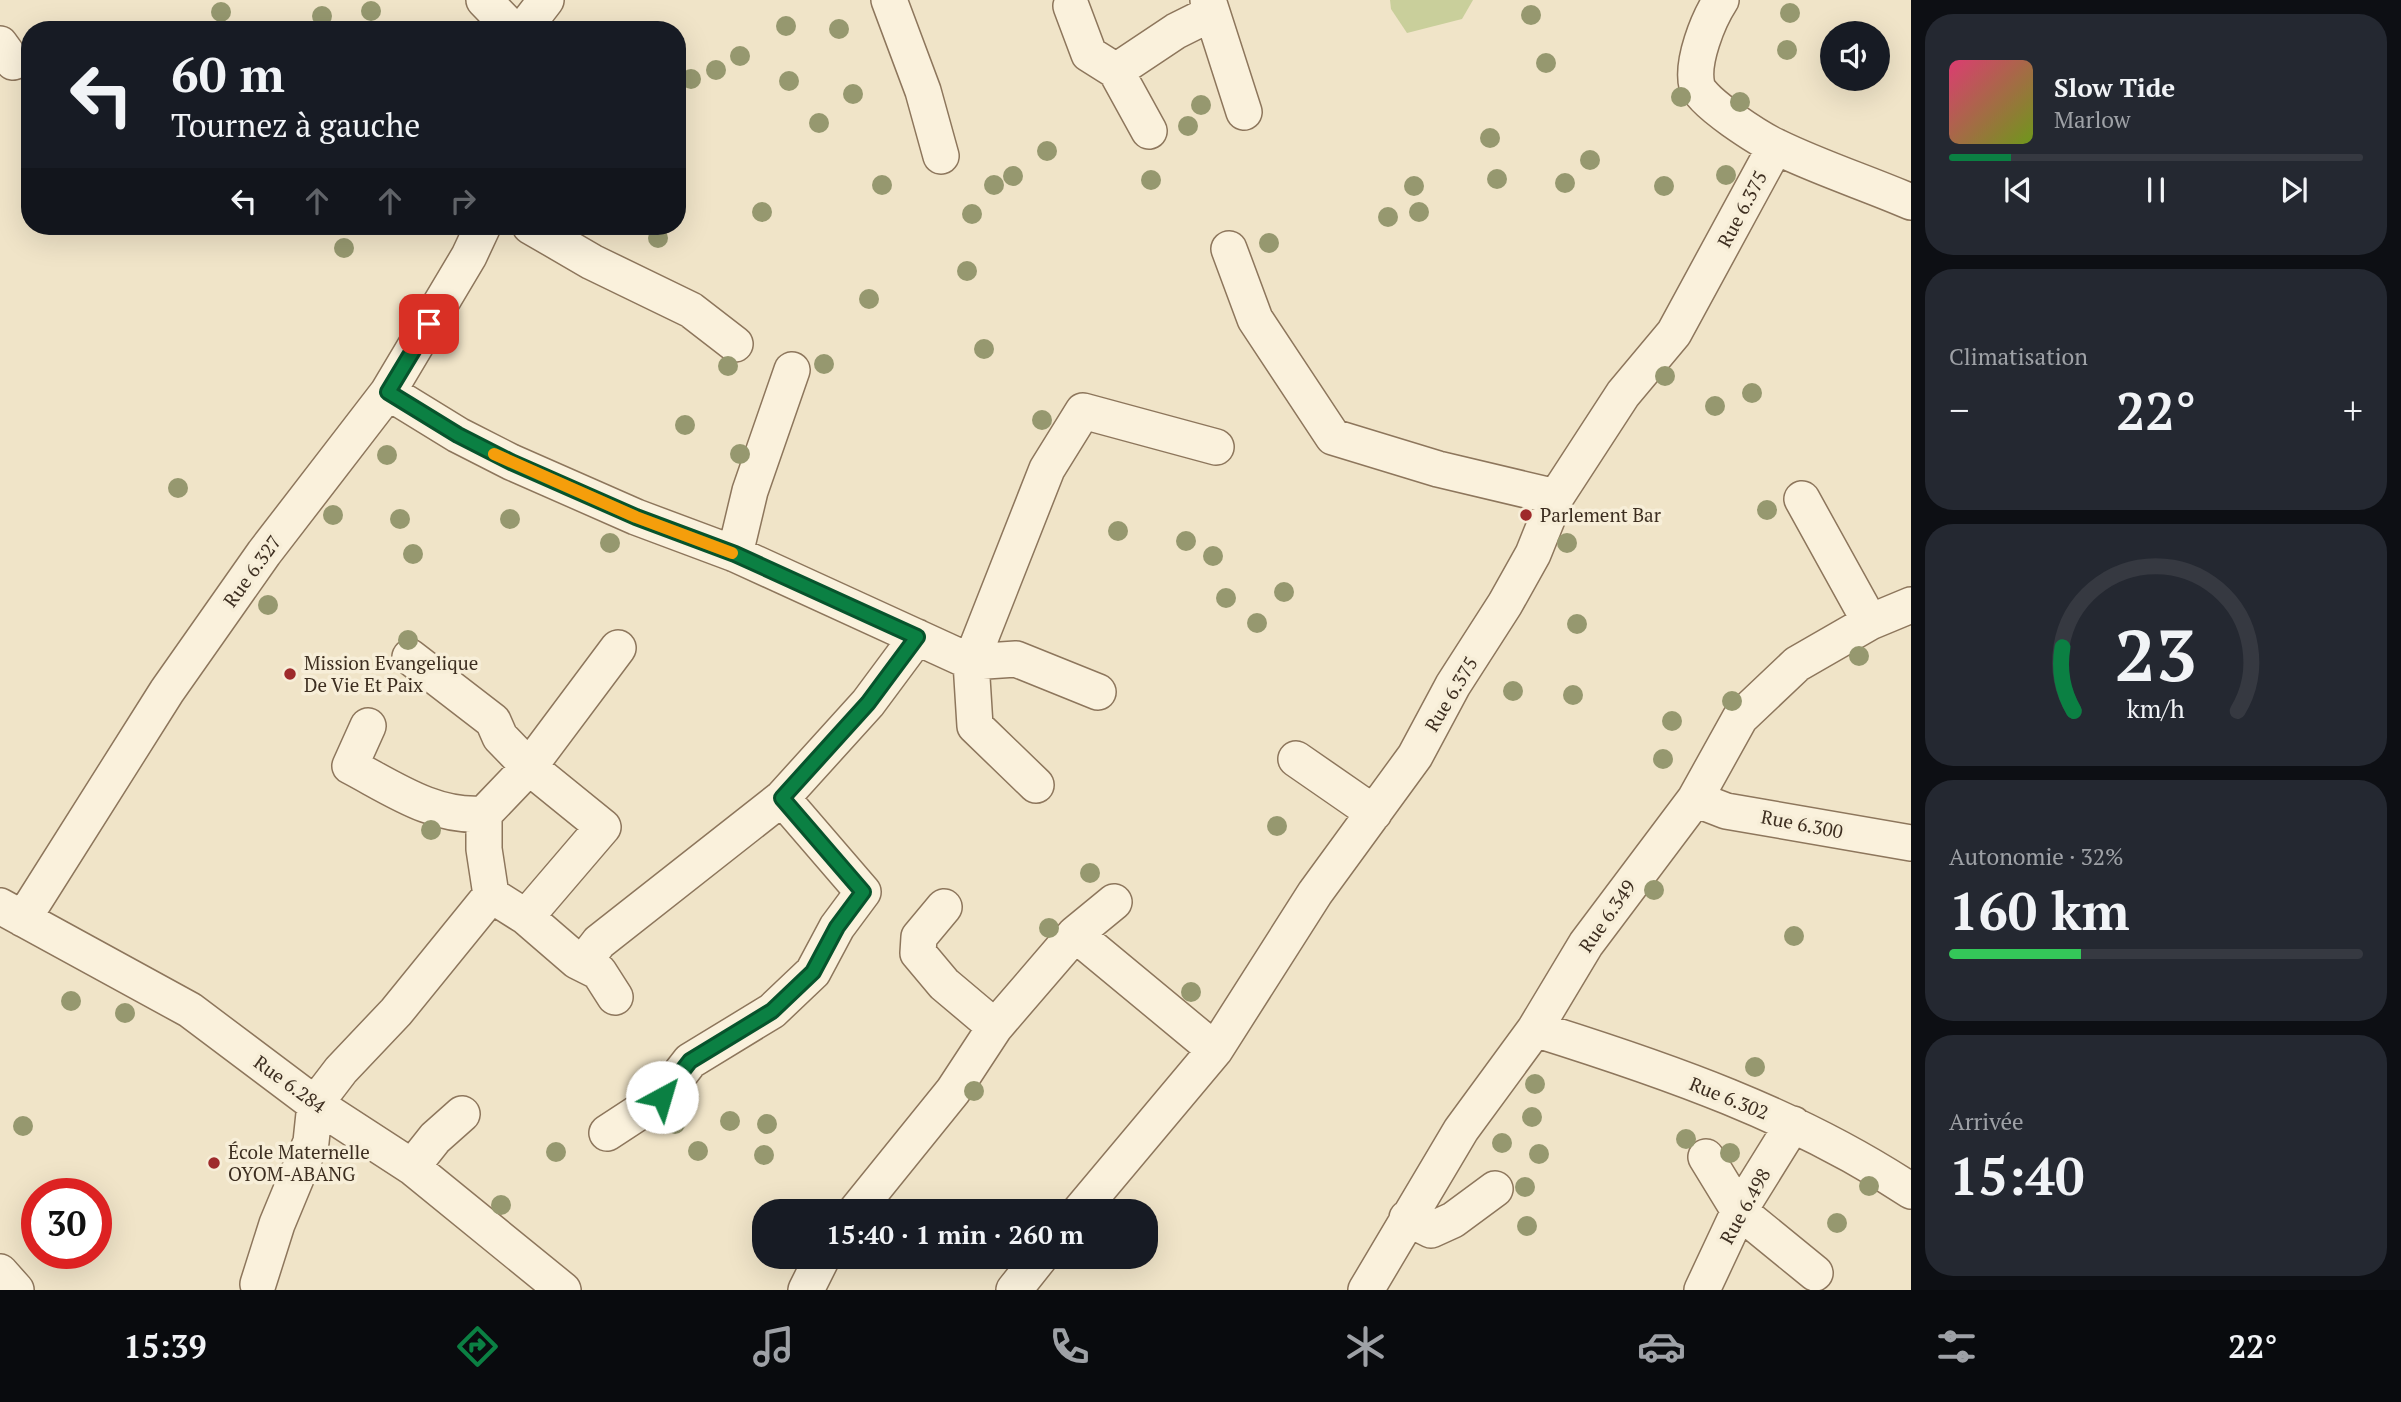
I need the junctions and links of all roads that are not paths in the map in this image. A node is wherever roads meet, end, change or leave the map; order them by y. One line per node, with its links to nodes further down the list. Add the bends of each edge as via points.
1 (484, 0): 7 (street)
2 (546, 0): 8 (street)
3 (889, 0): 13 (street)
4 (1721, 0): 12 (street, via 1697,66 1697,88 1708,102)
5 (1071, 6): 9 (street, via 1089,54)
6 (1210, 6): 9 (street); 10 (street)
7 (504, 21)
8 (530, 21)
9 (1116, 71): 11 (street)
10 (1244, 112)
11 (1149, 131)
12 (1776, 147): 14 (street); 22 (street, Rue 6.375, via 1674,333 1623,394)
13 (941, 156)
14 (1911, 202)
15 (479, 235): 20 (street, Rue 6.327)
16 (546, 235): 18 (street, via 691,310)
17 (1229, 249): 22 (street, via 1255,319 1333,437)
18 (735, 344)
19 (792, 370): 24 (street, via 750,491)
20 (388, 392): 24 (street, via 511,462); 44 (street, Rue 6.327, via 264,553)
21 (1216, 447): 30 (street, via 1083,411 1047,469)
22 (1556, 497): 38 (street, Rue 6.375, via 1533,554 1505,604 1415,756)
23 (1802, 499): 26 (street)
24 (735, 554): 27 (street)
25 (1911, 605): 26 (street, Rue 6.349)
26 (1870, 622): 37 (street, Rue 6.349, via 1797,664 1740,718)
27 (917, 637): 30 (street); 36 (street, via 868,703)
28 (618, 648): 34 (street)
29 (410, 657): 34 (street, via 493,721 500,737)
30 (971, 662): 31 (street, via 1016,659); 35 (street, via 975,726)
31 (1098, 692)
32 (368, 726): 39 (street, via 350,766 435,810 463,816)
33 (1296, 759): 38 (street)
34 (529, 767): 39 (street); 45 (street, via 603,827)
35 (1036, 785)
36 (782, 798): 47 (street); 55 (street, via 863,892 813,972 772,1011 690,1061 662,1097)
37 (1695, 799): 40 (street, Rue 6.300, via 1726,811); 50 (street, Rue 6.349, via 1586,944)
38 (1374, 813): 51 (street, Rue 6.375, via 1315,893)
39 (484, 814): 41 (street)
40 (1911, 843)
41 (491, 895): 45 (street); 52 (street)
42 (1114, 902): 46 (street)
43 (944, 906): 49 (street, via 919,937 919,953 944,984)
44 (12, 912): 52 (street, Rue 6.284, via 190,1010)
45 (526, 917): 47 (street)
46 (1075, 934): 49 (street); 51 (street)
47 (577, 961): 48 (street, via 599,972)
48 (615, 998)
49 (995, 1027): 60 (street, via 953,1091)
50 (1535, 1029): 54 (street, Rue 6.302, via 1698,1084); 63 (street, Rue 6.349, via 1461,1130)
51 (1215, 1050): 61 (street, Rue 6.375)
52 (315, 1104): 57 (street, Rue 6.284); 68 (street, via 311,1142 276,1224)
53 (462, 1114): 57 (street)
54 (1793, 1124): 59 (street, Rue 6.302); 62 (street, Rue 6.498)
55 (607, 1133)
56 (1706, 1157): 62 (street)
57 (412, 1167): 70 (street, Rue 6.284)
58 (1495, 1189): 63 (street, via 1431,1230)
59 (1911, 1191)
60 (866, 1199)
61 (1090, 1199)
62 (1739, 1211): 67 (street); 74 (street, Rue 6.498)
63 (1407, 1218): 73 (street, Rue 6.349)
64 (816, 1269): 71 (street)
65 (1031, 1269): 72 (street)
66 (0, 1272): 69 (street)
67 (1815, 1273)
68 (258, 1284)
69 (16, 1290)
70 (563, 1290)
71 (806, 1290)
72 (1014, 1290)
73 (1366, 1290)
74 (1702, 1290)

